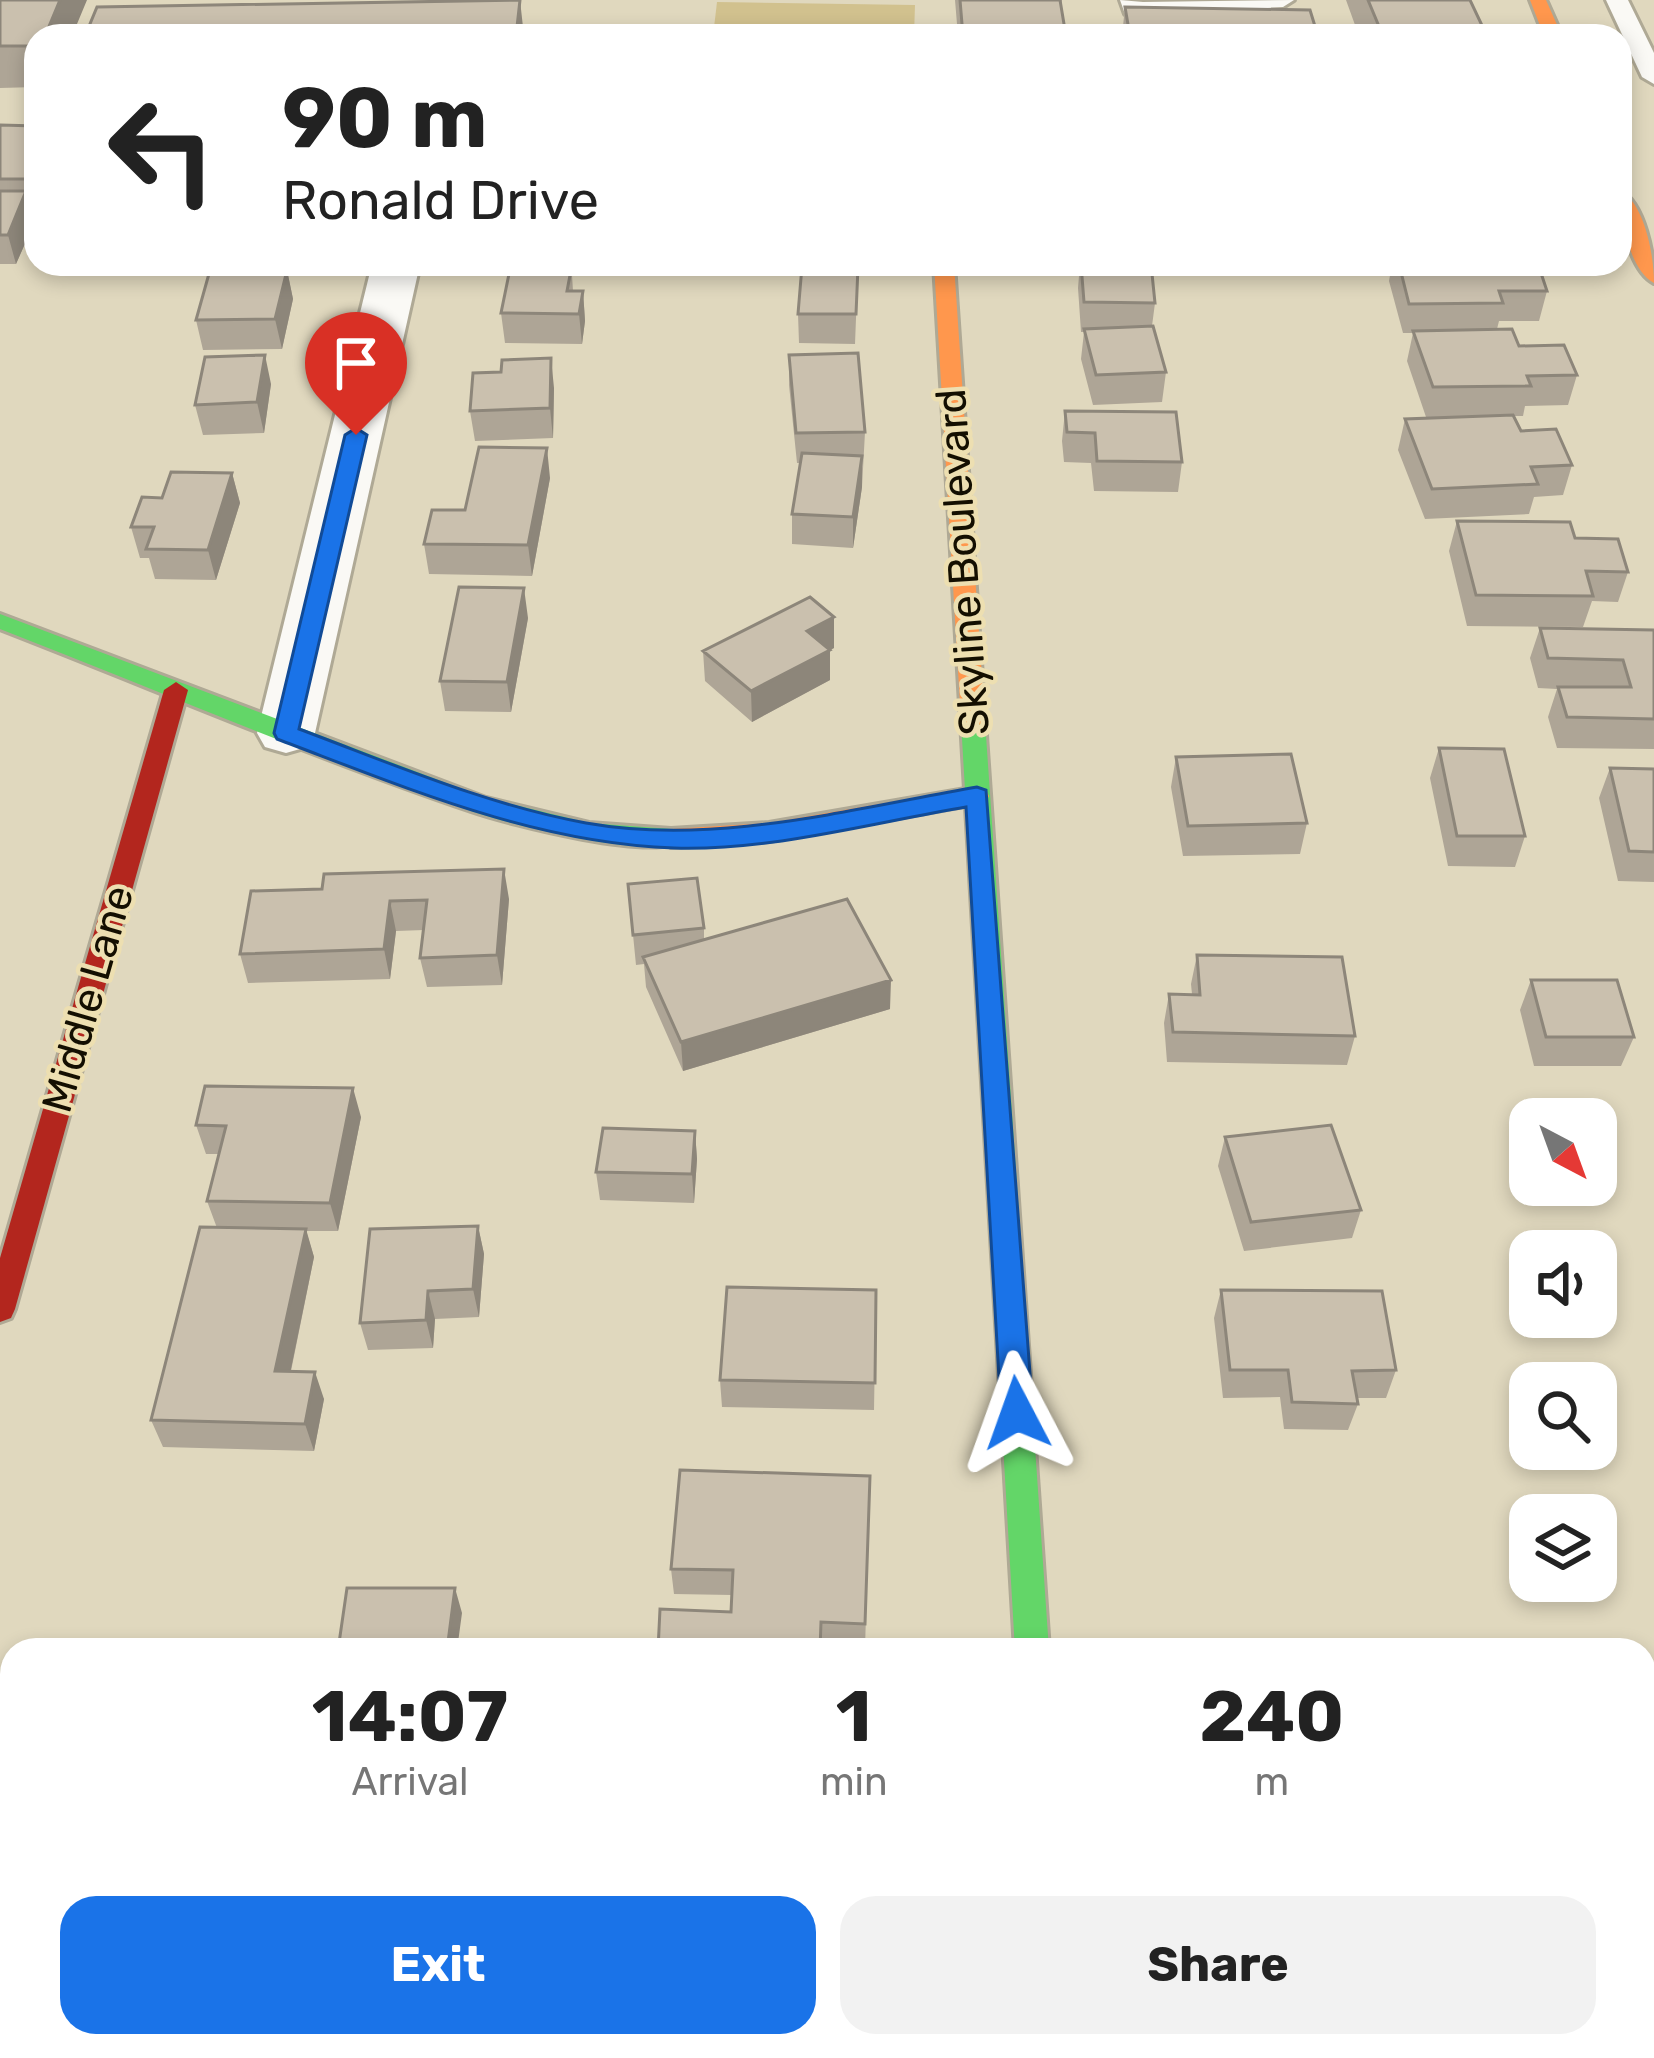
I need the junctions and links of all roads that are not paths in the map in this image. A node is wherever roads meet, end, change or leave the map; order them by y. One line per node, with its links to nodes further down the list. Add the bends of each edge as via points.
1 (1131, 0): 2 (lane, via 1133,8)
2 (1283, 0)
3 (1632, 31): 4 (lane)
4 (1654, 77)
5 (1632, 225): 8 (street)
6 (393, 276): 11 (street)
7 (945, 276): 12 (street, Skyline Boulevard)
8 (1654, 277)
9 (0, 621): 10 (street)
10 (176, 689): 11 (street); 13 (street, Middle Lane)
11 (286, 733): 12 (street, via 480,806 589,832 678,839 769,832)
12 (977, 796): 14 (street, Skyline Boulevard)
13 (0, 1309)
14 (1031, 1638)

